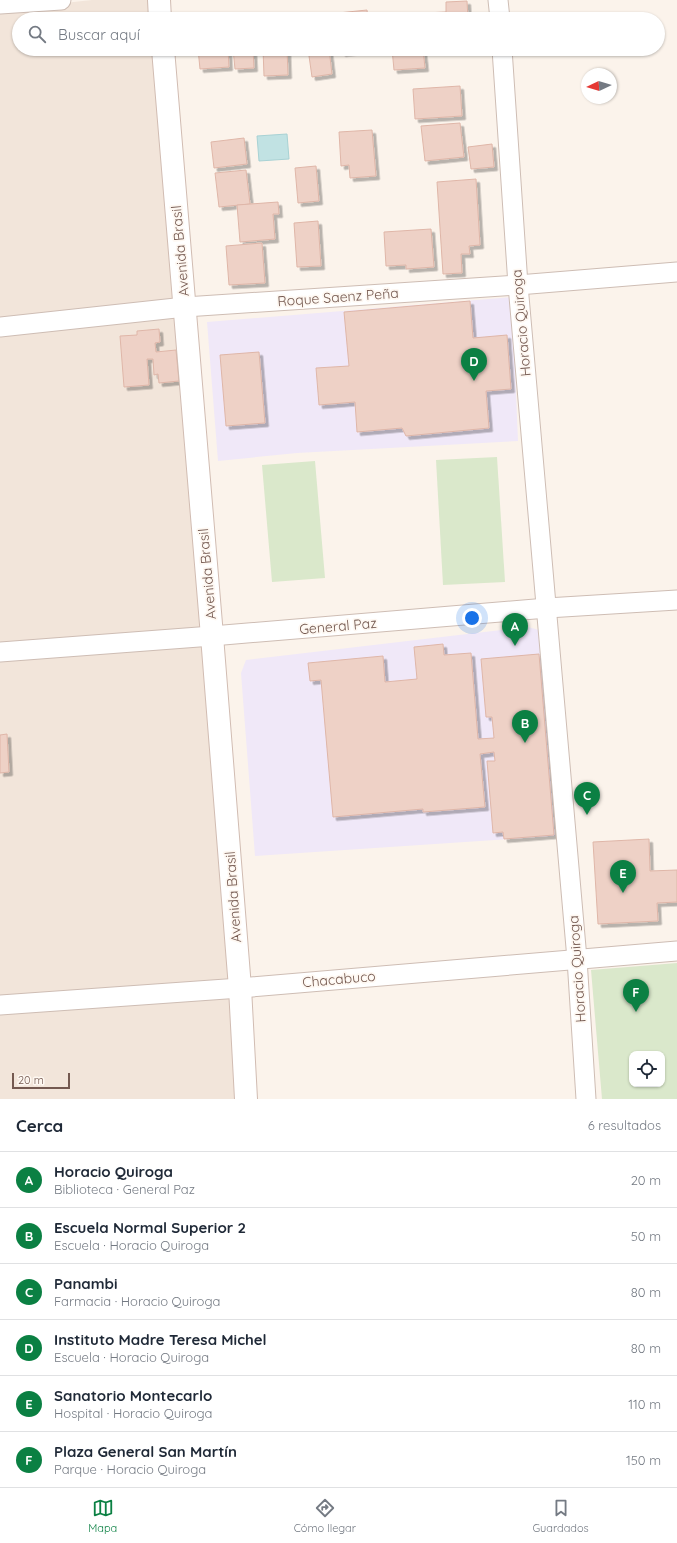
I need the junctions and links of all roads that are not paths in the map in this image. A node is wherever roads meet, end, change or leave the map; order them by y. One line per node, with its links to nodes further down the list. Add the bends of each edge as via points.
1 (62, 0): 4 (street)
2 (158, 0): 5 (main road)
3 (498, 0): 6 (street)
4 (0, 4)
5 (159, 12)
6 (499, 12)
7 (164, 56): 11 (main road, Avenida Brasil)
8 (502, 56): 10 (street, Horacio Quiroga)
9 (677, 272): 10 (street, Roque Saenz Peña)
10 (518, 285): 11 (street, Roque Saenz Peña); 14 (street, Horacio Quiroga)
11 (185, 307): 12 (street, Roque Saenz Peña); 15 (main road, Avenida Brasil)
12 (0, 327)
13 (677, 600): 14 (street, General Paz)
14 (547, 608): 15 (street, General Paz); 18 (street, Horacio Quiroga)
15 (212, 636): 16 (street, General Paz); 19 (main road, Avenida Brasil)
16 (0, 652)
17 (677, 951): 18 (street, Chacabuco)
18 (577, 959): 19 (street, Chacabuco); 22 (street, Horacio Quiroga)
19 (240, 988): 20 (street, Chacabuco); 21 (main road, Avenida Brasil)
20 (0, 1005)
21 (246, 1099)
22 (586, 1099)

